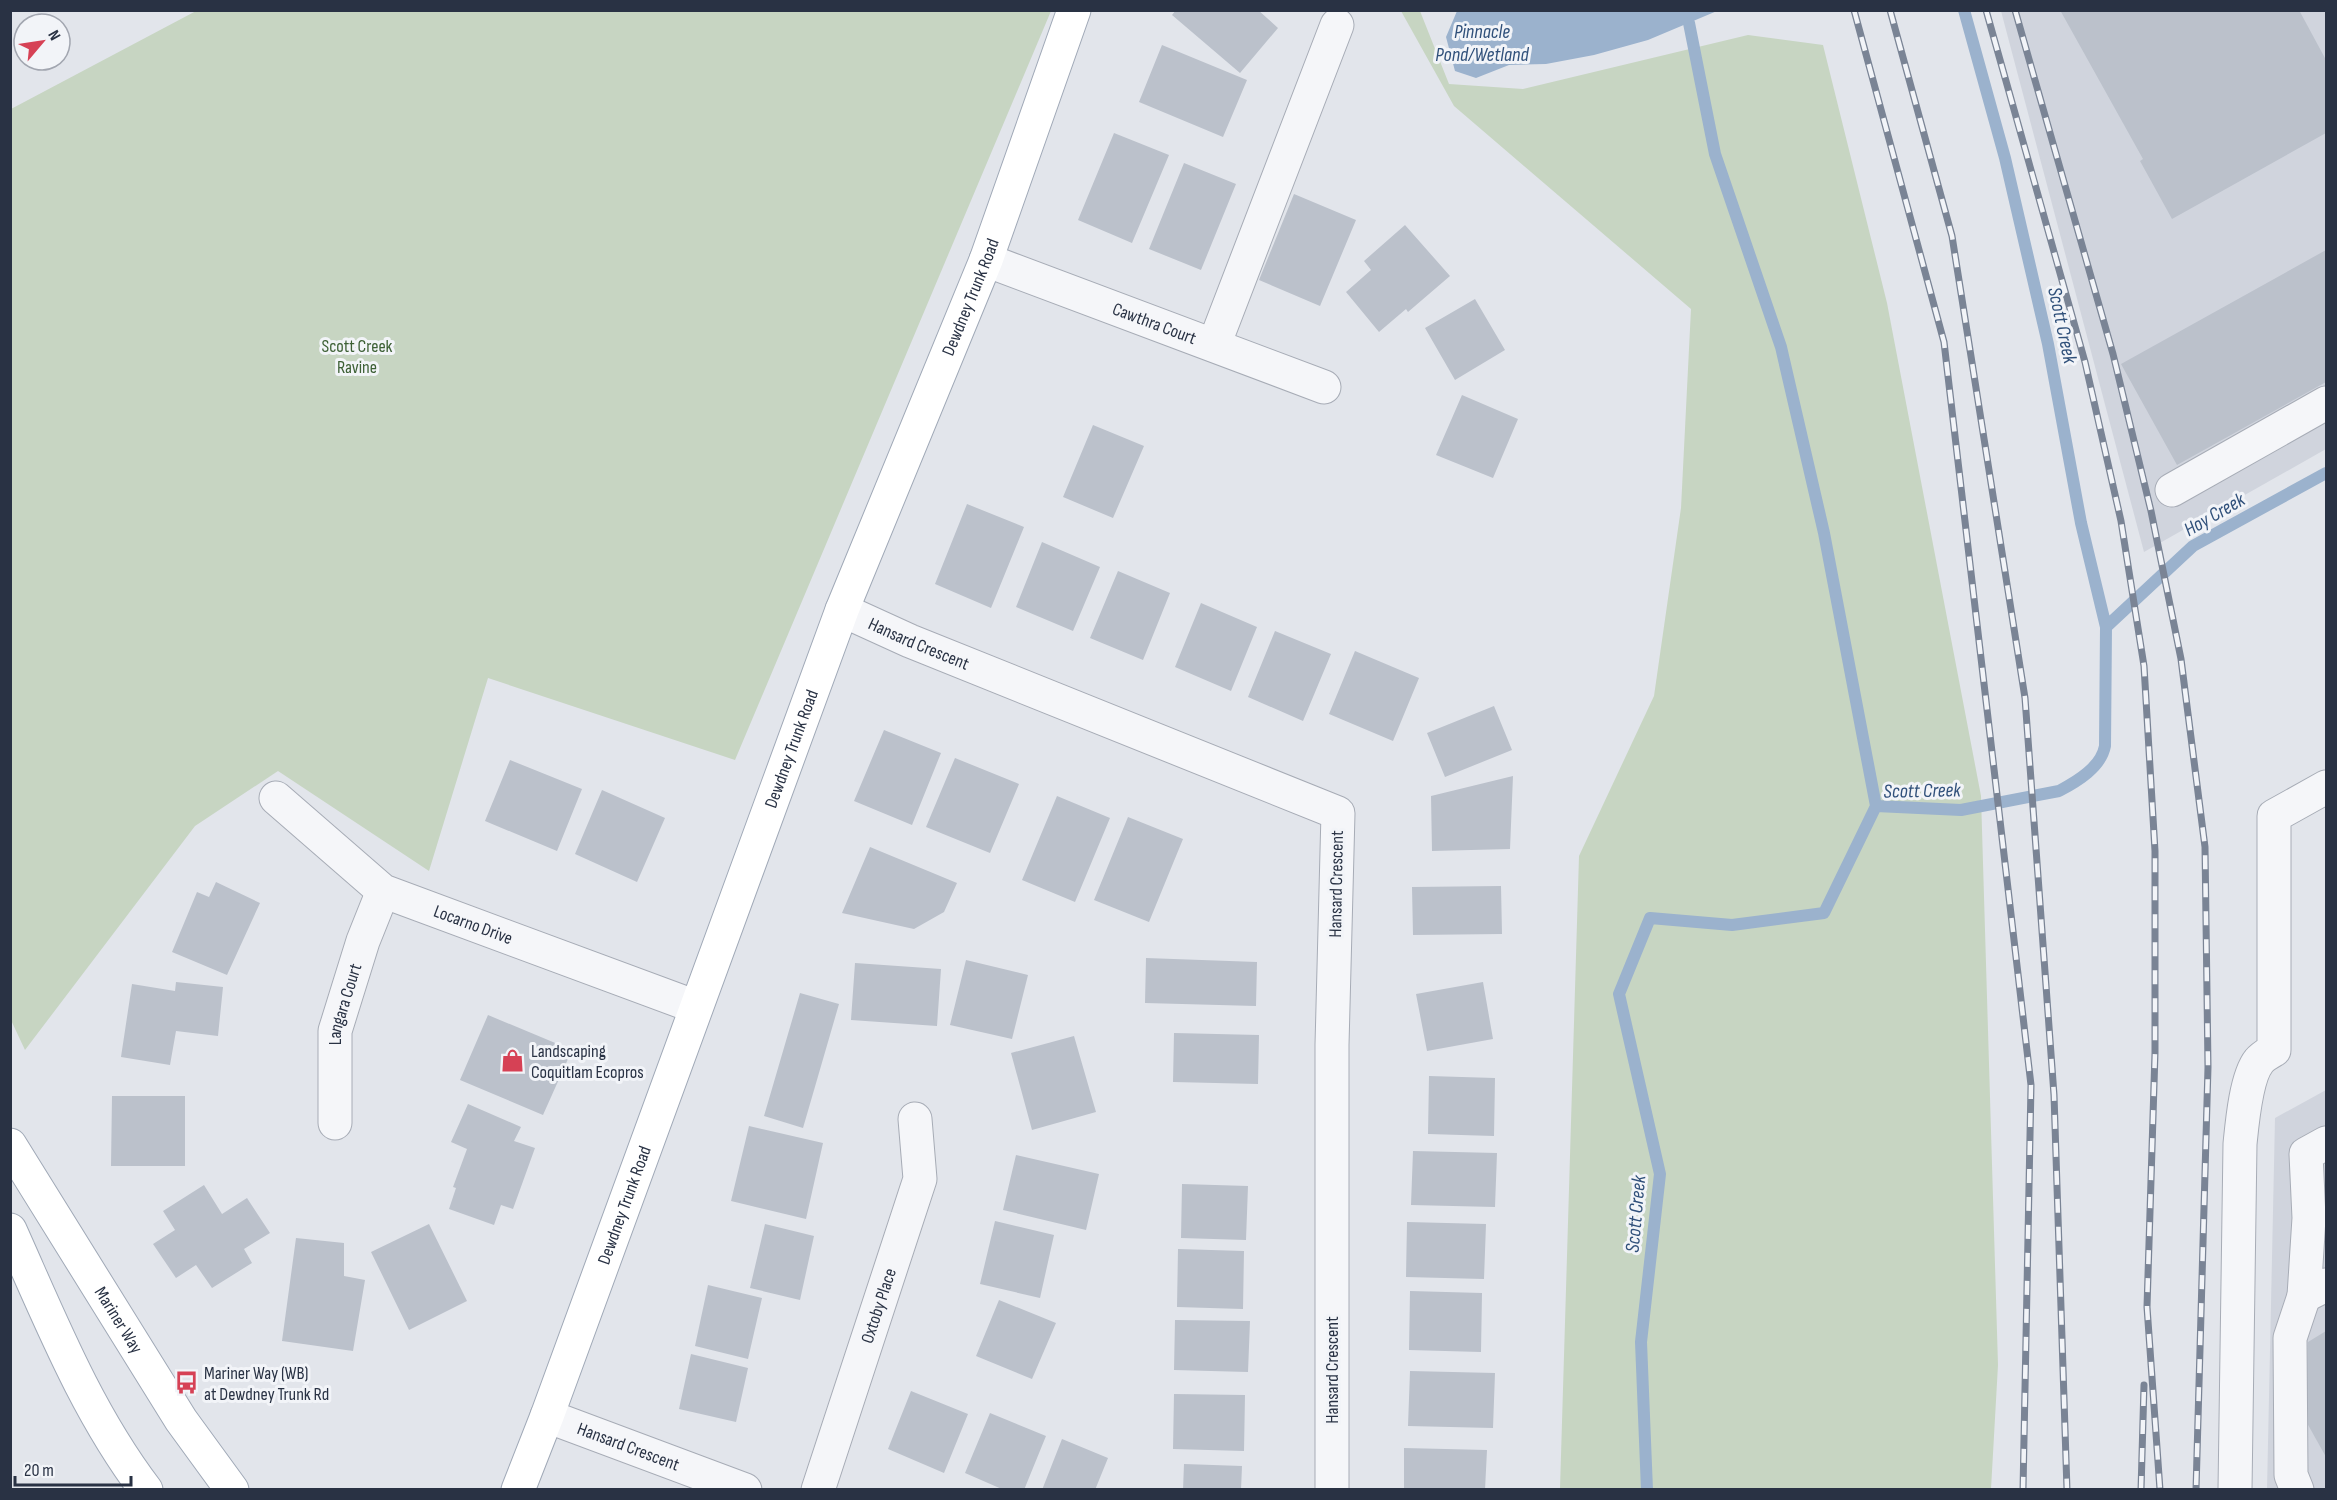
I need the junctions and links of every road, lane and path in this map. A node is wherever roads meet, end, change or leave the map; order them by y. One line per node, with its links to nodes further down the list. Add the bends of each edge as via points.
1 (1074, 10): 3 (main road, Dewdney Trunk Road)
2 (1337, 25): 4 (street)
3 (986, 260): 4 (street, Cawthra Court); 8 (main road, Dewdney Trunk Road)
4 (1214, 345): 5 (street, Cawthra Court)
5 (1324, 387)
6 (2326, 403): 7 (street)
7 (2172, 490)
8 (843, 610): 12 (main road, Dewdney Trunk Road); 26 (street, Hansard Crescent, via 1338,813 1332,1045)
9 (2326, 787): 27 (street, via 2274,816 2274,1050 2258,1061 2244,1110 2240,1144)
10 (276, 798): 11 (street, Locarno Drive)
11 (383, 891): 12 (street, Locarno Drive); 14 (street, Langara Court, via 363,940 335,1031)
12 (696, 1007): 20 (main road, Dewdney Trunk Road)
13 (915, 1119): 25 (street, Oxtoby Place, via 920,1179)
14 (335, 1123)
15 (2326, 1143): 17 (street, via 2306,1154)
16 (10, 1145): 22 (main road, Mariner Way, via 181,1420)
17 (2318, 1212): 19 (street)
18 (10, 1230): 21 (main road, via 70,1366 112,1441)
19 (2315, 1290): 28 (street, via 2290,1338 2290,1475)
20 (547, 1416): 23 (main road, Dewdney Trunk Road); 24 (street, Hansard Crescent)
21 (146, 1490)
22 (232, 1490)
23 (518, 1490)
24 (745, 1490)
25 (818, 1490)
26 (1332, 1490)
27 (2235, 1490)
28 (2297, 1490)

